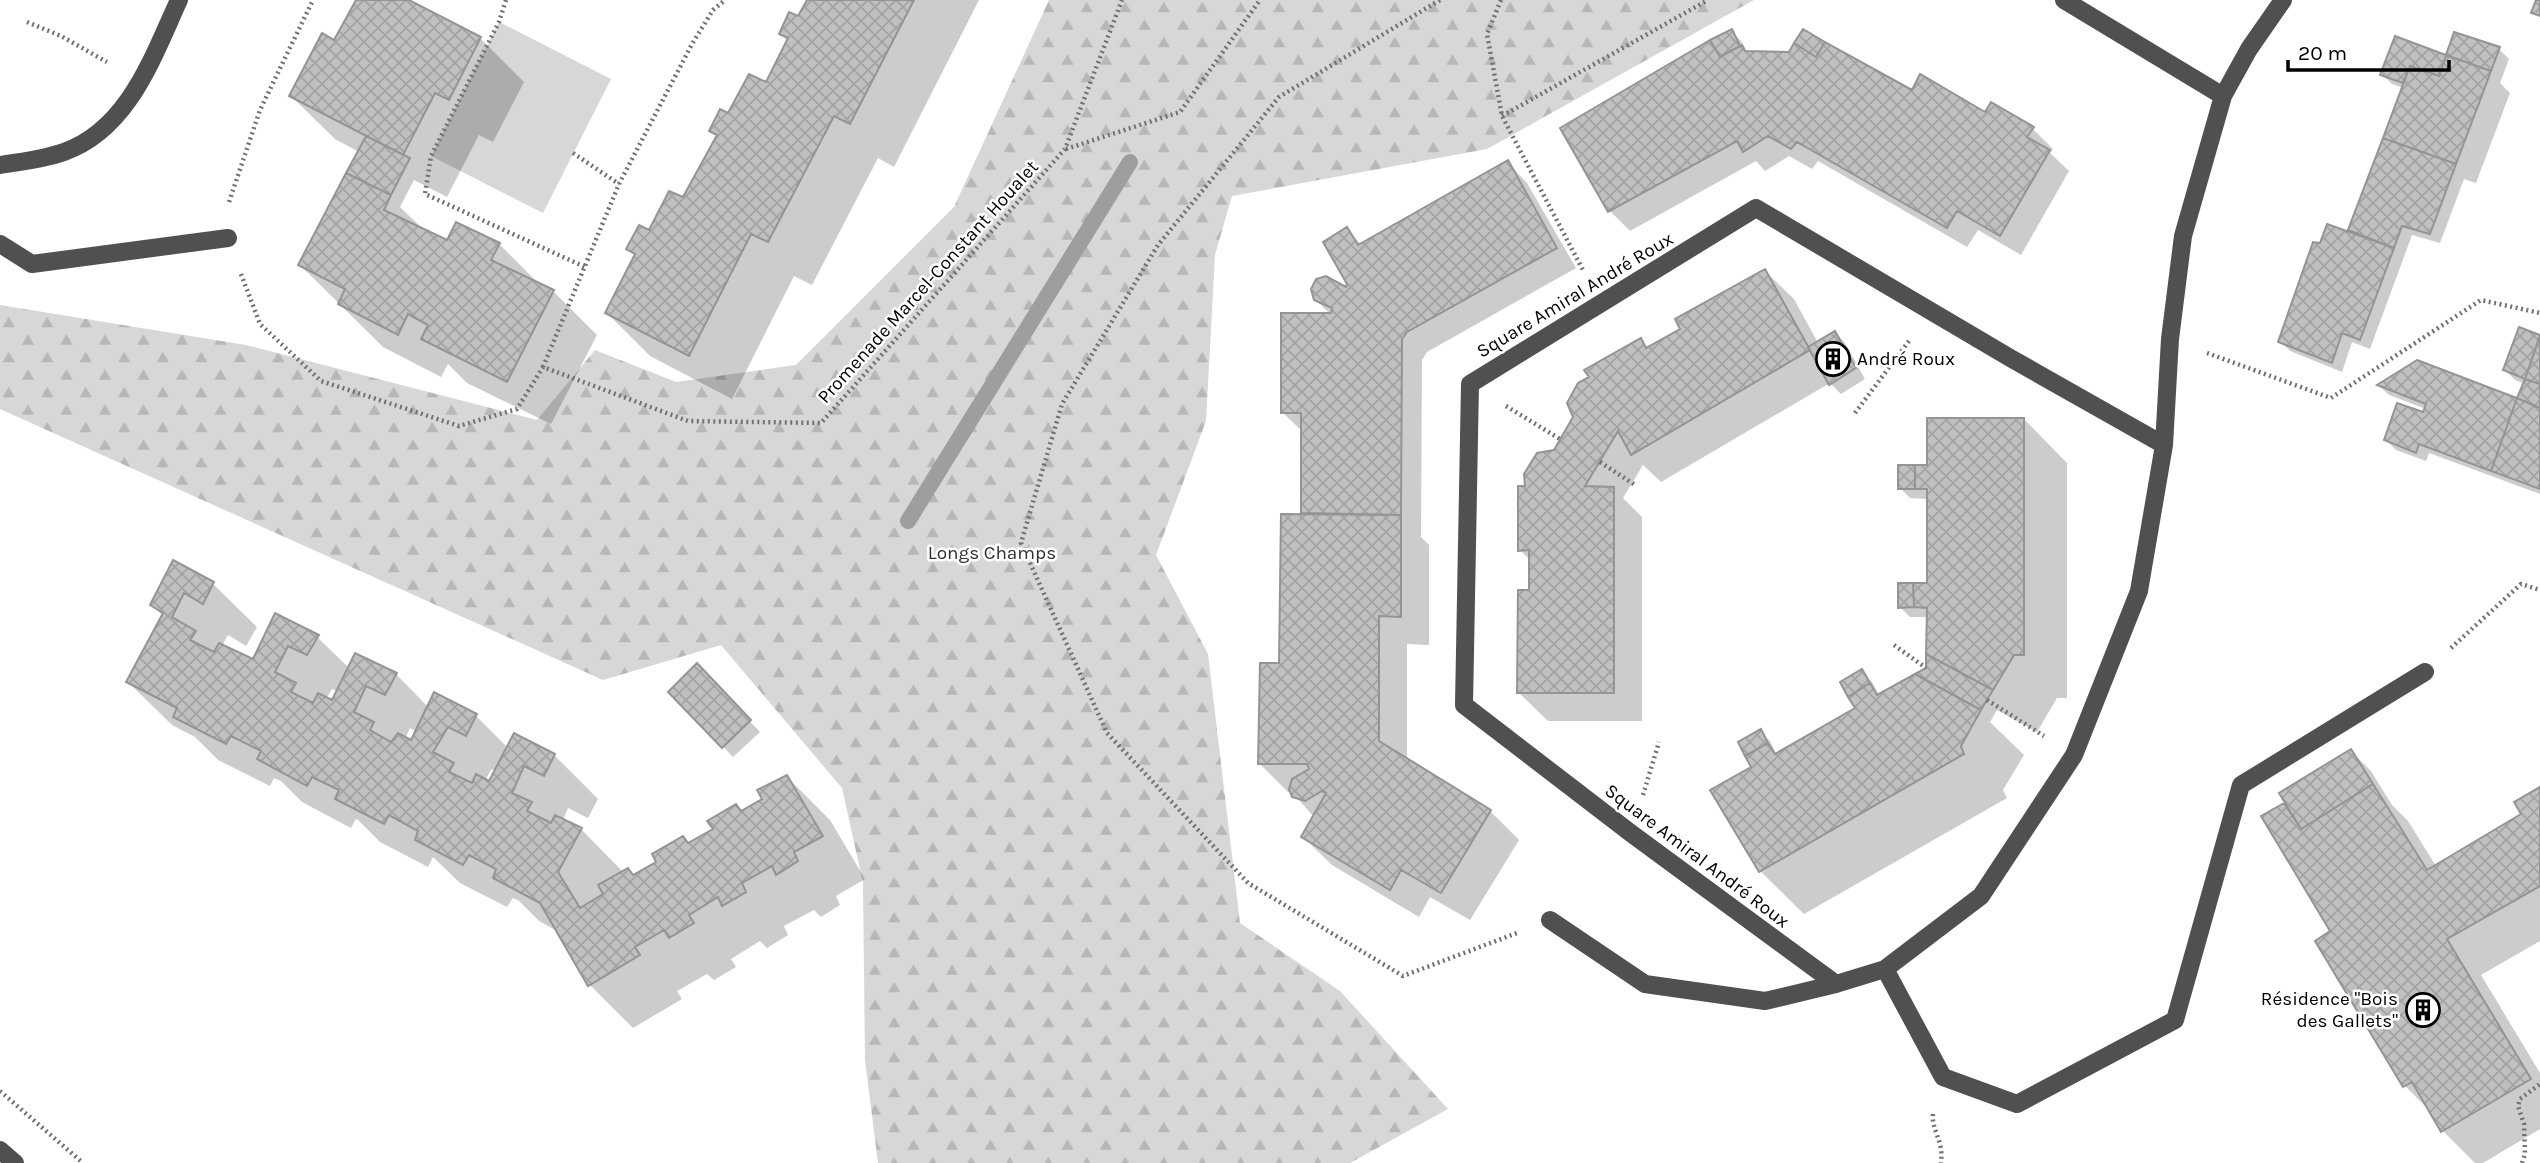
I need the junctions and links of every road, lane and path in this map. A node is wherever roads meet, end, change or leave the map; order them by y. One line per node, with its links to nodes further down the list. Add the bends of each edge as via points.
1 (179, 0): 18 (street, via 143,77 107,124 66,151)
2 (313, 0): 20 (path, via 260,110 224,217)
3 (506, 0): 22 (path, via 431,156 425,194)
4 (725, 0): 19 (path, via 713,10 692,44)
5 (1122, 0): 16 (path, Promenade Marcel-Constant Houalet)
6 (1259, 0): 16 (path, via 1180,112)
7 (1440, 0): 42 (path, via 1279,97 1158,245 1062,404 1021,542 1107,733 1248,883 1403,976)
8 (1501, 0): 15 (path, via 1487,34)
9 (1708, 0): 15 (path)
10 (2064, 0): 14 (street)
11 (2283, 0): 14 (street)
12 (27, 22): 13 (path)
13 (94, 56)
14 (2223, 96): 26 (street, via 2183,236)
15 (1502, 116): 23 (path)
16 (1065, 149): 27 (path, Promenade Marcel-Constant Houalet, via 821,423 688,421)
17 (573, 153): 19 (path)
18 (0, 165)
19 (619, 184): 22 (path)
20 (228, 237): 21 (street, via 32,264); 27 (path, via 260,324 321,381 459,426 517,409)
21 (0, 244)
22 (585, 267): 27 (path)
23 (1601, 304): 24 (street, Square Amiral André Roux, via 1756,208); 41 (street, Square Amiral André Roux, via 1470,384 1464,705)
24 (1931, 311): 28 (path); 31 (street, Square Amiral André Roux)
25 (2540, 313): 26 (path, via 2481,300 2331,398)
26 (2170, 340): 31 (street)
27 (543, 367)
28 (1855, 413)
29 (1540, 427): 30 (path)
30 (1560, 439)
31 (2164, 445): 40 (street, via 2138,591)
32 (1600, 462): 33 (path)
33 (1635, 485)
34 (2540, 590): 37 (path, via 2521,584)
35 (1894, 645): 36 (path)
36 (1926, 668)
37 (2425, 672): 45 (street, via 2241,785 2175,1020 2017,1104)
38 (1987, 700): 40 (path)
39 (1659, 742): 41 (path)
40 (2074, 755): 43 (street, via 1981,896)
41 (1632, 834): 44 (street, Square Amiral André Roux)
42 (1550, 920): 44 (street, via 1645,984 1765,1001)
43 (1885, 969): 44 (street); 45 (street)
44 (1836, 984)
45 (1943, 1077): 51 (path, via 1932,1119 1943,1149)
46 (2540, 1084): 52 (path, via 2520,1099 2518,1106 2524,1124)
47 (0, 1091): 50 (path)
48 (0, 1150): 49 (street)
49 (15, 1163)
50 (83, 1163)
51 (1941, 1163)
52 (2522, 1163)

